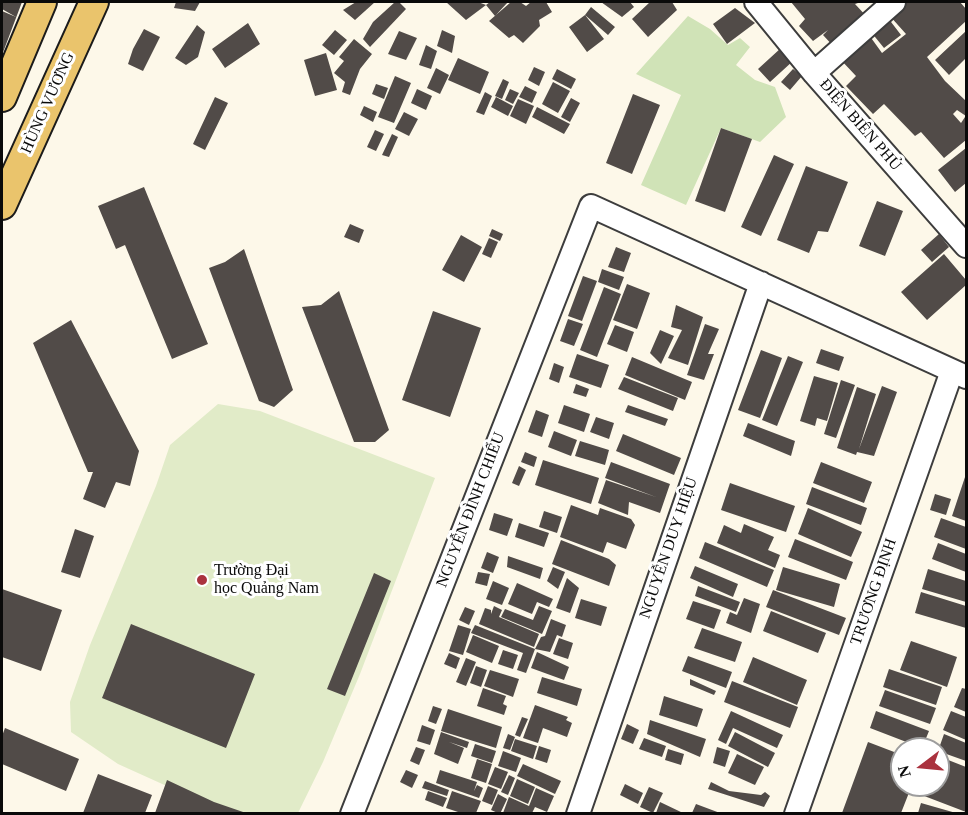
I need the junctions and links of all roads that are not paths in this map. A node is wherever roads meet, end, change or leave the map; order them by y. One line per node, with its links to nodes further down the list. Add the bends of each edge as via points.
1 (42, 2): 6 (main road)
2 (94, 2): 7 (main road, HÙNG VƯƠNG)
3 (756, 2): 5 (street, ĐIỆN BIÊN PHỦ)
4 (894, 2): 5 (street)
5 (814, 73): 8 (street, ĐIỆN BIÊN PHỦ)
6 (2, 98)
7 (2, 204)
8 (966, 246)
9 (760, 283): 10 (street); 11 (street, NGUYỄN ĐÌNH CHIỂU, via 591,206); 12 (street, NGUYỄN DUY HIỆU)
10 (959, 374): 13 (street, TRƯƠNG ĐỊNH)
11 (352, 813)
12 (578, 813)
13 (796, 813)

